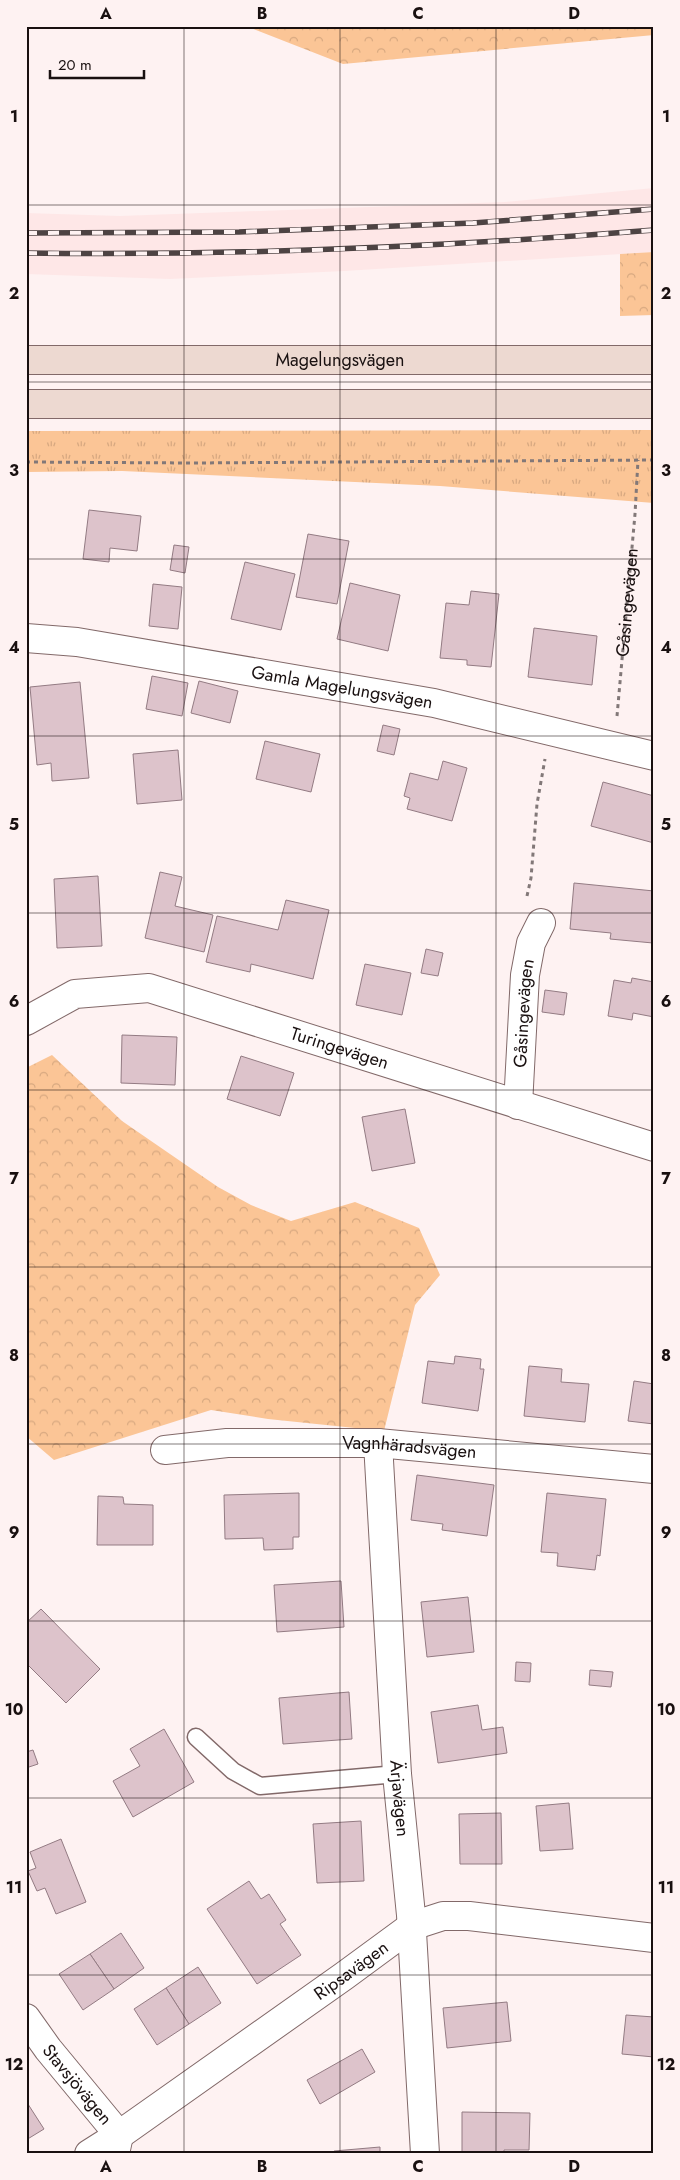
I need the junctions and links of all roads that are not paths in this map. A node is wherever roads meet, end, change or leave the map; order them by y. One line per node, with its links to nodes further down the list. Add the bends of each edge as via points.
1 (26, 360): 2 (main road, Magelungsvägen)
2 (654, 360)
3 (26, 404): 4 (main road)
4 (654, 404)
5 (26, 638): 6 (street, Gamla Magelungsvägen, via 77,642 434,703)
6 (654, 756)
7 (541, 923): 9 (street, Gåsingevägen, via 531,943 525,976)
8 (26, 1021): 9 (street, Turingevägen, via 75,994 149,988)
9 (518, 1105): 10 (street, Turingevägen)
10 (654, 1147)
11 (378, 1443): 12 (street, Vagnhäradsvägen, via 227,1443); 13 (street, Vagnhäradsvägen); 15 (street, Ärjavägen)
12 (165, 1450)
13 (654, 1469)
14 (196, 1737): 15 (lane, via 233,1771 260,1786)
15 (398, 1774): 16 (street, Ärjavägen)
16 (412, 1926): 17 (street, Ripsavägen, via 443,1916 469,1916); 19 (street, Ripsavägen); 21 (street, Ärjavägen)
17 (654, 1938)
18 (29, 2025): 19 (street, Stavsjövägen)
19 (117, 2144): 20 (street, Ripsavägen)
20 (89, 2154)
21 (425, 2154)

